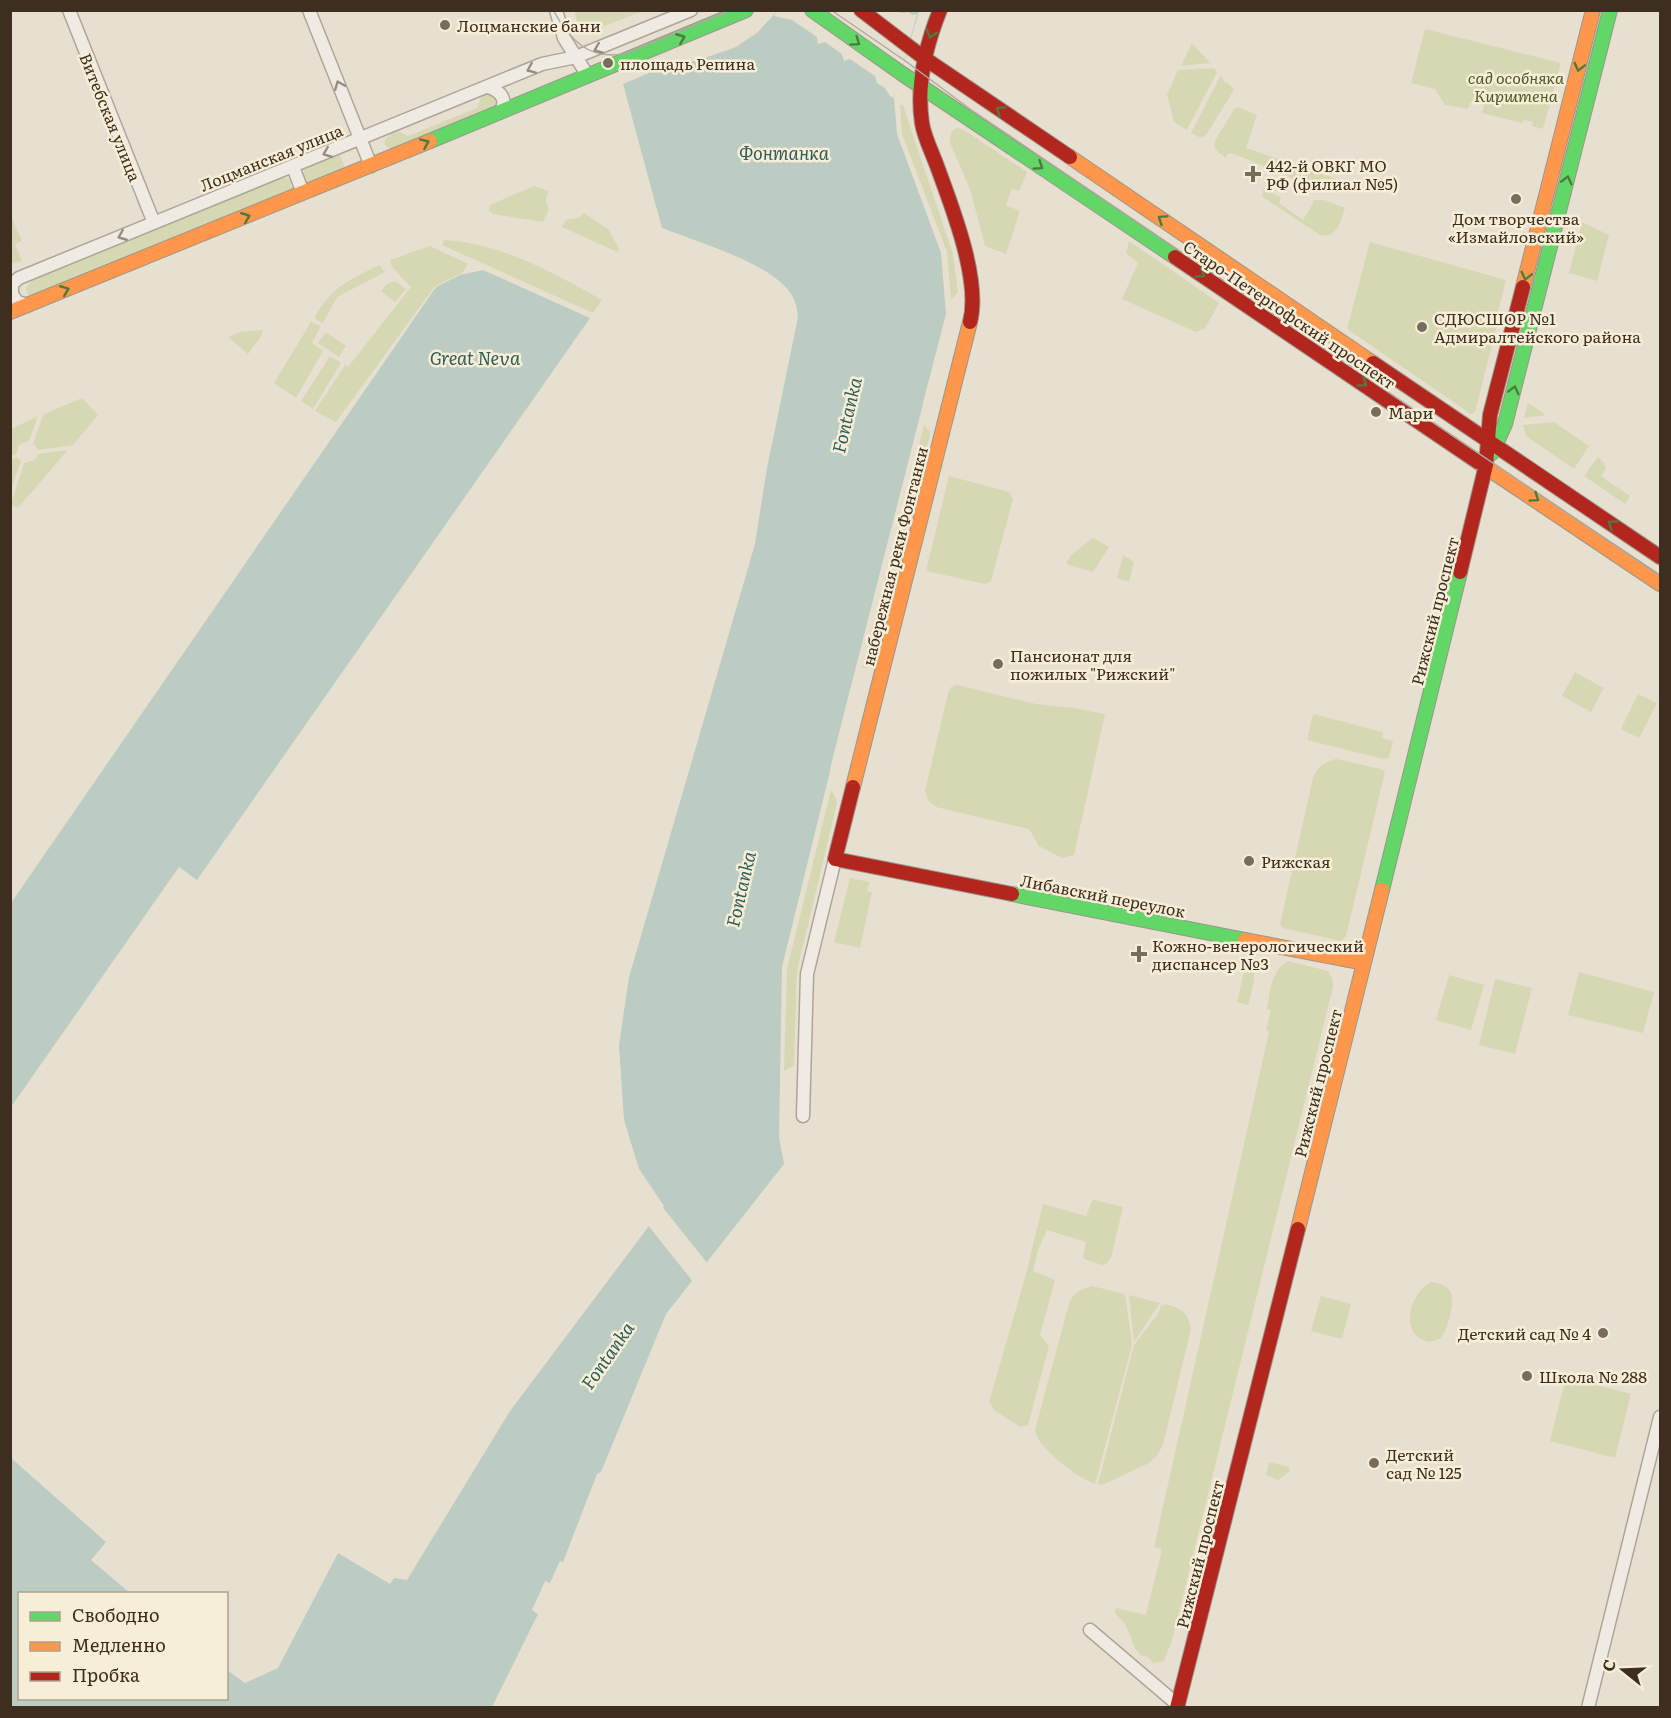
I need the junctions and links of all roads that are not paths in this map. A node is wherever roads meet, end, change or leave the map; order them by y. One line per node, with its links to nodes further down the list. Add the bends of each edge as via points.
1 (69, 10): 21 (street, Витебская улица)
2 (309, 10): 17 (street, one-way to 2)
3 (556, 10): 11 (street, via 564,38)
4 (691, 10): 11 (street, one-way to 11)
5 (746, 10): 13 (main road, one-way to 5)
6 (812, 10): 14 (main road, Старо-Петергофский проспект, one-way to 14)
7 (861, 10): 12 (main road, Старо-Петергофский проспект)
8 (940, 10): 12 (main road, набережная реки Фонтанки, one-way to 12)
9 (1593, 10): 24 (main road, Рижский проспект, one-way to 24, via 1490,415)
10 (1610, 10): 24 (main road, Рижский проспект, one-way to 10, via 1505,424)
11 (576, 57): 13 (street); 15 (street, Лоцманская улица, one-way to 15, via 542,64)
12 (924, 58): 14 (main road, набережная реки Фонтанки); 24 (main road, Старо-Петергофский проспект, one-way to 12)
13 (588, 76): 16 (main road)
14 (921, 86): 25 (main road, Старо-Петергофский проспект, one-way to 25); 28 (main road, набережная реки Фонтанки, via 922,125 963,240 973,312)
15 (488, 87): 16 (street, via 503,99); 17 (street, Лоцманская улица)
16 (500, 112): 18 (main road, one-way to 16)
17 (361, 139): 18 (street); 19 (street, Лоцманская улица, one-way to 19)
18 (371, 165): 20 (main road)
19 (293, 167): 20 (street); 21 (street, Лоцманская улица)
20 (303, 193): 22 (main road, one-way to 20)
21 (154, 223): 22 (street, Лоцманская улица, one-way to 22, via 15,280 11,288 14,298)
22 (29, 305): 23 (main road)
23 (10, 312)
24 (1492, 443): 25 (main road, Рижский проспект); 26 (main road, Старо-Петергофский проспект, one-way to 24)
25 (1486, 465): 27 (main road, Старо-Петергофский проспект, one-way to 27); 29 (main road, Рижский проспект)
26 (1660, 557)
27 (1660, 584)
28 (835, 859): 29 (main road, Либавский переулок); 30 (street, набережная реки Фонтанки, via 807,974)
29 (1364, 963): 33 (main road, Рижский проспект)
30 (803, 1116)
31 (1660, 1417): 34 (street)
32 (1090, 1630): 33 (street)
33 (1179, 1707)
34 (1588, 1707)

